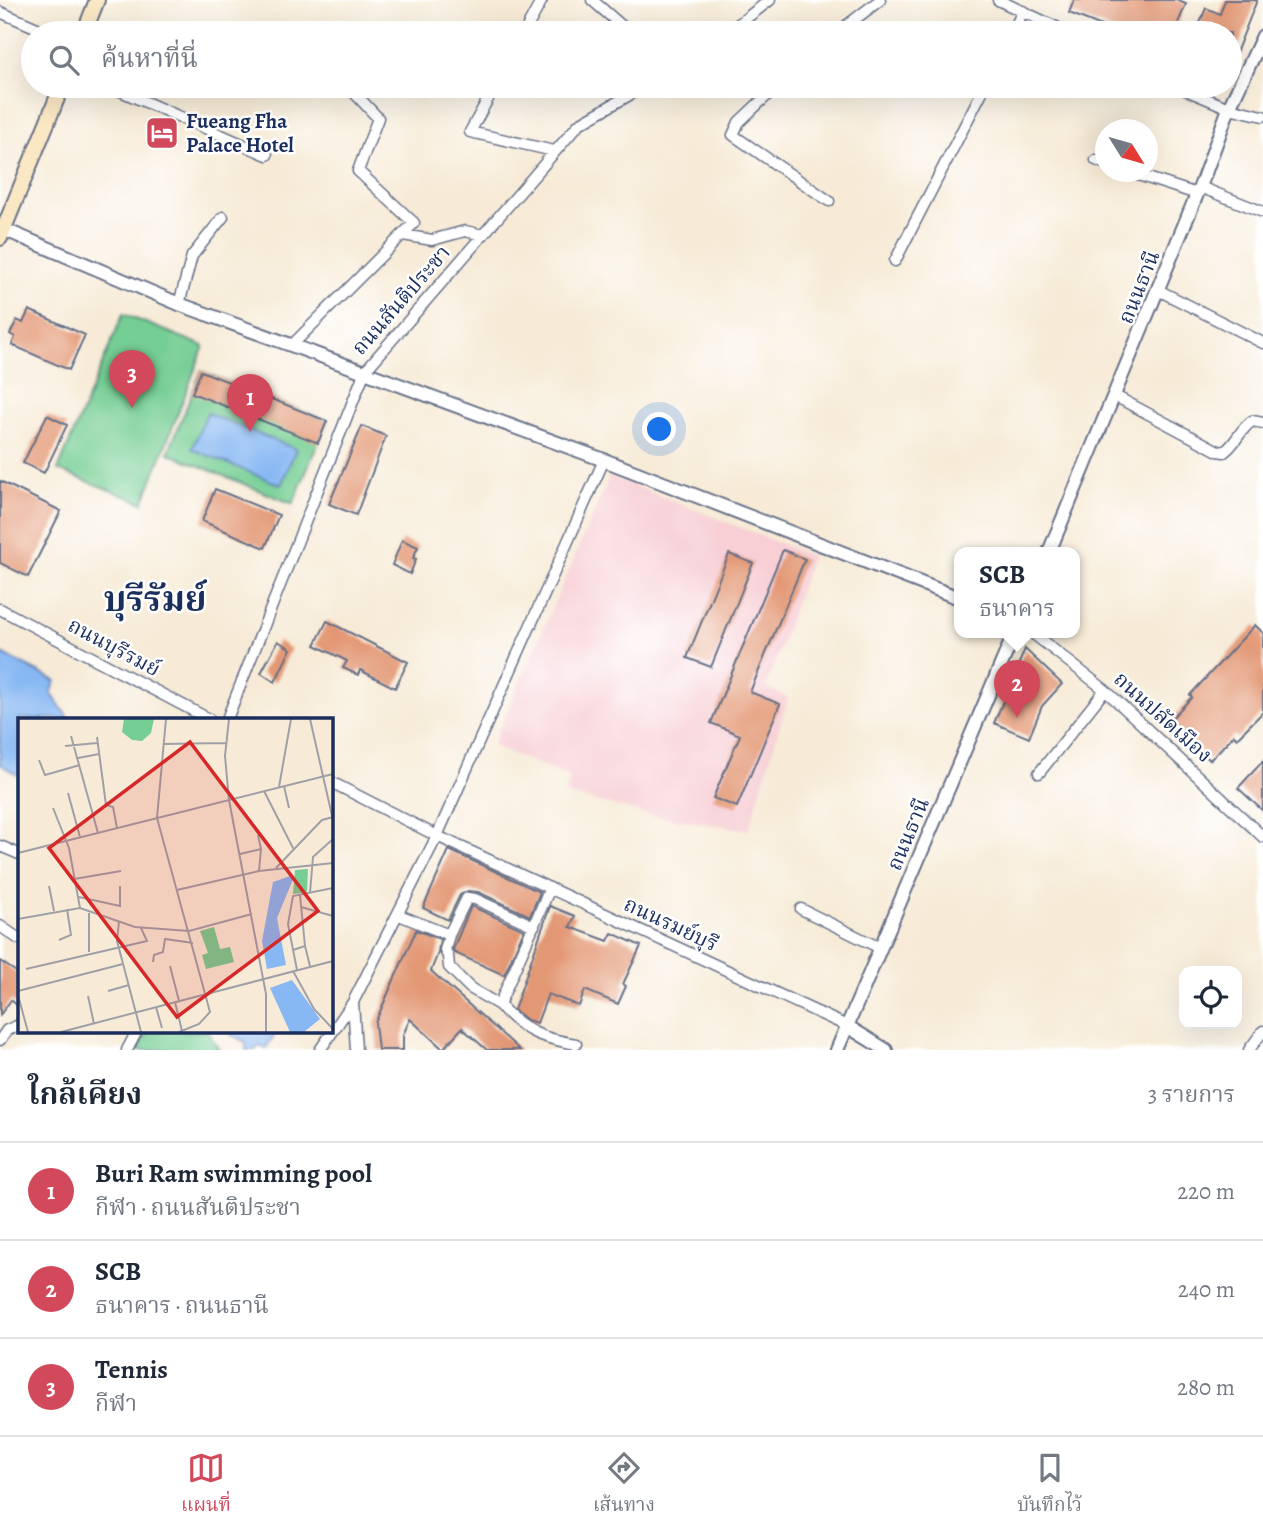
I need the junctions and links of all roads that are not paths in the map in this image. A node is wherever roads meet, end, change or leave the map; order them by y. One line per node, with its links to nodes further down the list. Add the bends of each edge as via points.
1 (97, 0): 10 (main road)
2 (542, 0): 11 (street)
3 (592, 0): 12 (street)
4 (770, 0): 13 (street)
5 (880, 0): 14 (street)
6 (998, 0): 7 (street)
7 (1023, 11): 15 (street); 16 (street)
8 (0, 12): 9 (street)
9 (21, 21)
10 (89, 21)
11 (531, 21)
12 (616, 21)
13 (743, 21)
14 (853, 21)
15 (1018, 21)
16 (1044, 21)
17 (1263, 38): 18 (street, ถนนธานี)
18 (1242, 83)
19 (57, 98): 37 (main road)
20 (136, 98): 31 (street)
21 (359, 98): 39 (street, via 378,118 358,171 414,223)
22 (488, 98): 30 (street, via 470,132)
23 (624, 98): 30 (street, ถนนสันติประชา, via 579,124)
24 (765, 98): 34 (street, via 739,122 733,135)
25 (979, 98): 40 (street)
26 (1205, 98): 28 (street)
27 (1235, 98): 28 (street, ถนนธานี)
28 (1230, 108): 29 (street); 33 (street, ถนนธานี)
29 (1263, 116)
30 (554, 151): 38 (street, ถนนสันติประชา)
31 (267, 155)
32 (1158, 179): 33 (street)
33 (1199, 190): 35 (street); 41 (street, ถนนธานี)
34 (830, 201)
35 (1263, 212)
36 (223, 217): 42 (street, via 192,256)
37 (1, 232): 42 (street)
38 (483, 234): 39 (street, via 465,231 432,240); 45 (street, ถนนสันติประชา)
39 (403, 235): 44 (street)
40 (895, 261)
41 (1158, 290): 43 (street); 46 (street, ถนนธานี)
42 (178, 304): 44 (street)
43 (1263, 343)
44 (293, 344): 45 (street)
45 (365, 371): 48 (street); 56 (street, ถนนสันติประชา)
46 (1115, 396): 47 (street, via 1218,451 1230,449 1252,421); 49 (street, ถนนธานี)
47 (1263, 423)
48 (604, 460): 50 (street); 59 (street)
49 (1051, 547)
50 (954, 596)
51 (0, 609): 55 (street, ถนนบุรีรมย์)
52 (1011, 638): 70 (street, ถนนธานี)
53 (1039, 638): 54 (street, ถนนปลัดเมือง)
54 (1105, 690): 57 (street); 60 (street, ถนนปลัดเมือง)
55 (207, 718)
56 (227, 718)
57 (1039, 773)
58 (332, 783): 59 (street)
59 (437, 836): 63 (street, ถนนรมย์บุรี); 65 (street)
60 (1263, 837)
61 (0, 846): 62 (street)
62 (18, 854)
63 (550, 888): 67 (street); 74 (street, ถนนรมย์บุรี)
64 (801, 909): 70 (street)
65 (399, 915): 68 (street); 71 (street)
66 (0, 926): 69 (street)
67 (534, 926): 68 (street, via 467,898); 72 (street)
68 (449, 935): 72 (street, via 444,950 449,967 470,988)
69 (18, 938)
70 (880, 947): 74 (street, ถนนธานี)
71 (353, 1002): 80 (street); 81 (street)
72 (499, 1005): 78 (street, via 533,1033)
73 (18, 1025): 77 (street)
74 (847, 1027): 82 (street, ถนนธานี); 83 (street, ถนนรมย์บุรี)
75 (1263, 1031): 84 (street)
76 (136, 1032): 79 (street)
77 (0, 1040)
78 (576, 1044)
79 (127, 1050)
80 (320, 1050)
81 (356, 1050)
82 (837, 1050)
83 (886, 1050)
84 (1249, 1050)

